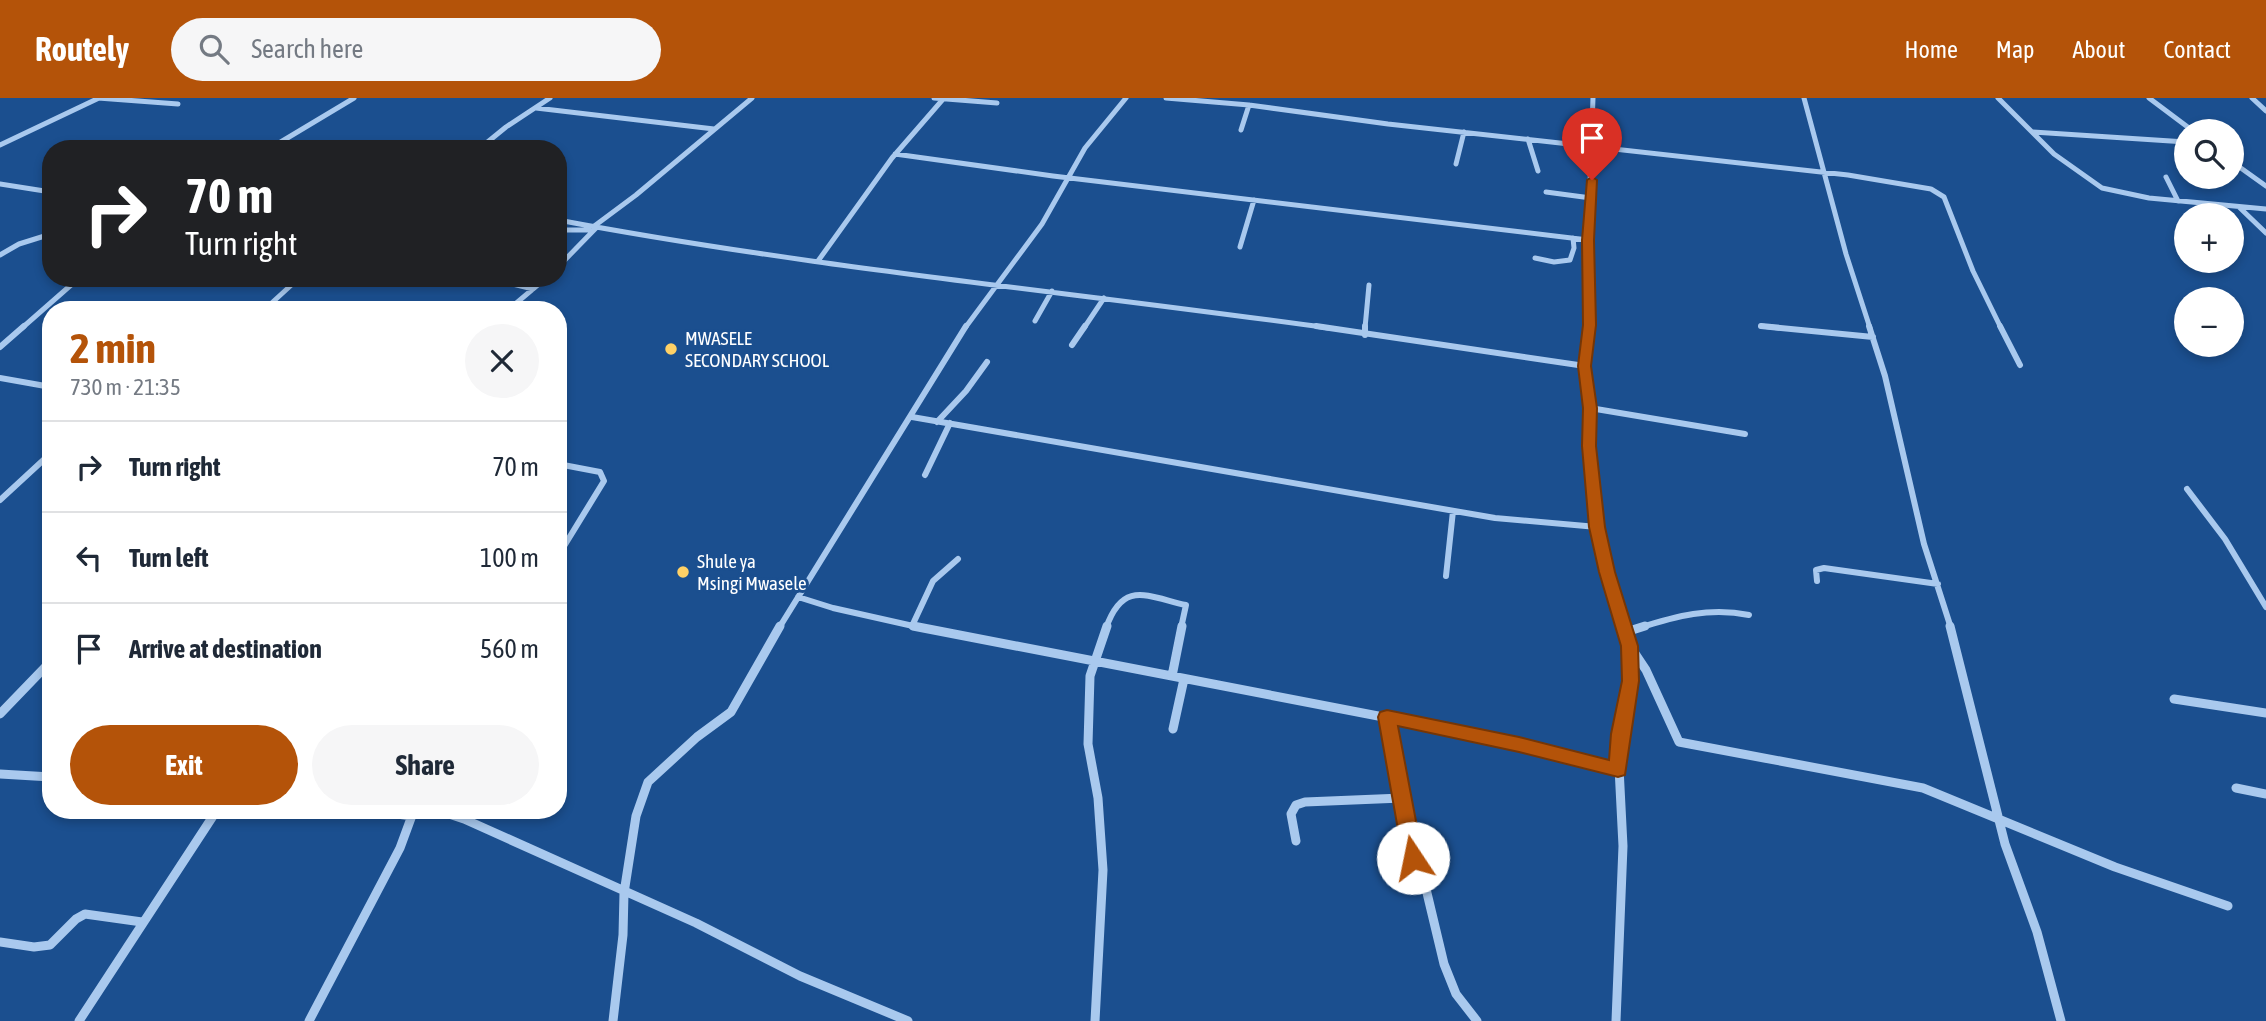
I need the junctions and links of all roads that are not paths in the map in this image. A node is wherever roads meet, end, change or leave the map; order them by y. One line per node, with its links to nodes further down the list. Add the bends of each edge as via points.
1 (99, 98): 15 (street); 28 (street)
2 (354, 98): 25 (street)
3 (550, 98): 17 (street)
4 (752, 98): 20 (street)
5 (934, 98): 13 (street)
6 (1126, 98): 36 (street, via 1085,148)
7 (1166, 98): 16 (street)
8 (1593, 98): 29 (street)
9 (1804, 98): 34 (street)
10 (1998, 98): 23 (street)
11 (2149, 98): 19 (street)
12 (2252, 98): 18 (street)
13 (943, 99): 14 (street); 30 (street)
14 (997, 103)
15 (178, 104)
16 (1249, 105): 21 (street); 22 (street)
17 (536, 108): 20 (street); 26 (street)
18 (2266, 111)
19 (2177, 119)
20 (714, 129): 49 (street)
21 (1241, 130)
22 (1464, 132): 24 (street); 31 (street)
23 (2034, 132): 27 (street); 43 (street, via 2067,165 2102,187)
24 (1528, 139): 29 (street); 32 (street)
25 (284, 140)
26 (492, 140)
27 (2174, 141)
28 (0, 145)
29 (1593, 147): 34 (street); 41 (street)
30 (895, 154): 36 (street); 59 (street)
31 (1456, 164)
32 (1538, 171)
33 (2244, 171): 38 (street)
34 (1824, 173): 76 (street); 80 (street, via 1940,192)
35 (2166, 177): 43 (street)
36 (1068, 178): 42 (street); 61 (street, via 1042,224)
37 (0, 184): 39 (street)
38 (2266, 186)
39 (42, 191)
40 (1546, 192): 41 (street)
41 (1591, 198): 54 (street)
42 (1254, 200): 53 (street); 55 (street)
43 (2178, 201): 44 (street)
44 (2198, 203)
45 (2244, 207): 46 (street)
46 (2266, 209)
47 (2244, 212): 51 (street)
48 (567, 222): 49 (street)
49 (594, 228): 50 (street); 57 (street); 59 (street)
50 (567, 230)
51 (2266, 233)
52 (42, 238): 56 (street)
53 (1573, 238): 54 (street); 58 (street, via 1570,260)
54 (1588, 240): 81 (street, via 1590,325)
55 (1240, 247)
56 (1, 254)
57 (567, 257)
58 (1535, 258)
59 (818, 261): 61 (street)
60 (1369, 285): 75 (street)
61 (993, 286): 67 (street); 85 (street)
62 (69, 287): 69 (street)
63 (289, 287): 70 (street)
64 (524, 287): 66 (street)
65 (535, 287): 66 (street)
66 (533, 289): 71 (street)
67 (1052, 292): 68 (street); 73 (street)
68 (1104, 298): 75 (street); 77 (street)
69 (53, 301)
70 (274, 301)
71 (519, 301)
72 (42, 310): 78 (street)
73 (1035, 321)
74 (1761, 326): 76 (street)
75 (1365, 335): 81 (street)
76 (1873, 337): 100 (street)
77 (1072, 345)
78 (0, 347)
79 (987, 362): 86 (street)
80 (2020, 365)
81 (1585, 366): 84 (street)
82 (0, 378): 83 (street)
83 (42, 385)
84 (1590, 408): 88 (street); 95 (street)
85 (912, 417): 86 (street); 101 (street)
86 (937, 422): 87 (street)
87 (950, 423): 91 (street); 94 (street)
88 (1745, 434)
89 (42, 461): 93 (street)
90 (567, 466): 96 (street, via 600,472 604,481)
91 (925, 475)
92 (2187, 489): 102 (street, via 2225,539)
93 (0, 500)
94 (1453, 511): 95 (street); 98 (street)
95 (1597, 527): 105 (street)
96 (567, 541)
97 (958, 559): 104 (street, via 933,581)
98 (1447, 576)
99 (1817, 581): 100 (street, via 1816,570 1824,568)
100 (1938, 584): 125 (street)
101 (798, 597): 104 (street); 127 (street, via 731,712 648,782 636,816)
102 (2266, 607)
103 (1749, 615): 105 (street, via 1707,610)
104 (912, 626): 107 (street)
105 (1626, 632): 106 (street)
106 (1630, 646): 116 (street, via 1631,681); 125 (street, via 1649,673 1679,742 1923,788)
107 (1094, 661): 109 (street); 109 (street, via 1121,599 1139,594 1167,598 1187,608); 135 (street, via 1088,744 1098,798 1103,870)
108 (42, 670): 113 (street)
109 (1172, 676): 110 (street)
110 (1184, 679): 114 (street); 115 (street)
111 (2174, 699): 112 (street)
112 (2266, 713)
113 (0, 714)
114 (1387, 717): 116 (street); 121 (street)
115 (1172, 729)
116 (1618, 770): 137 (street, via 1623,846)
117 (0, 774): 118 (street)
118 (42, 776)
119 (2235, 788): 120 (street)
120 (2266, 794)
121 (1402, 798): 126 (street, via 1296,805 1291,814); 136 (street, via 1413,858 1429,900 1448,980)
122 (211, 819): 129 (street)
123 (411, 819): 132 (street)
124 (466, 819): 127 (street)
125 (1999, 820): 128 (street); 138 (street)
126 (1296, 841)
127 (624, 893): 133 (street, via 624,935); 134 (street)
128 (2228, 906)
129 (142, 922): 130 (street, via 85,914 48,946); 131 (street)
130 (0, 942)
131 (79, 1021)
132 (309, 1021)
133 (612, 1021)
134 (908, 1021)
135 (1095, 1021)
136 (1477, 1021)
137 (1616, 1021)
138 (2061, 1021)

